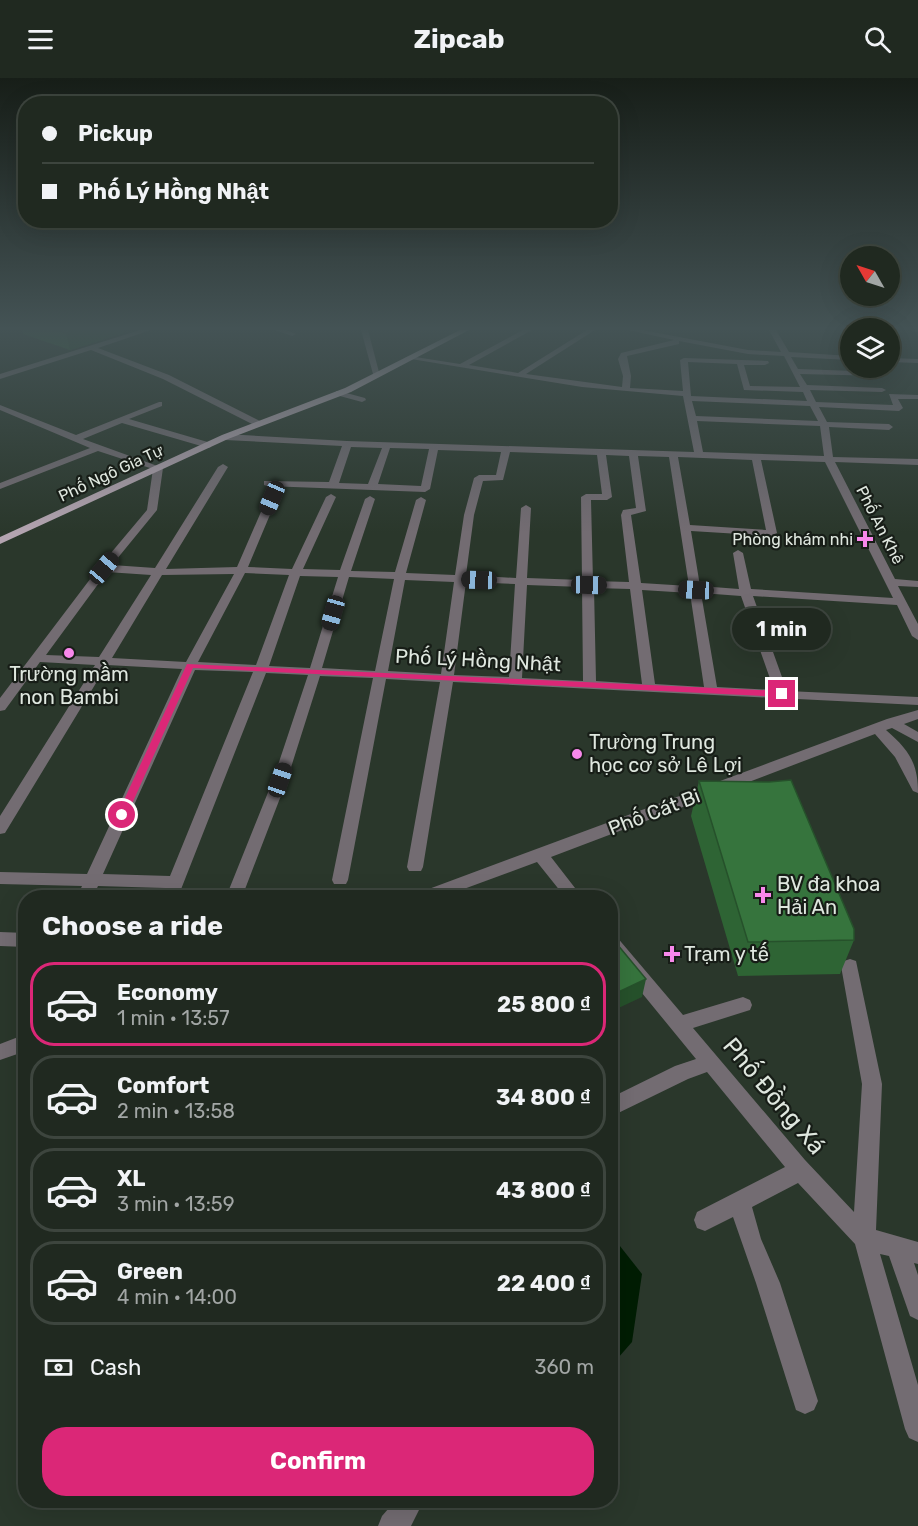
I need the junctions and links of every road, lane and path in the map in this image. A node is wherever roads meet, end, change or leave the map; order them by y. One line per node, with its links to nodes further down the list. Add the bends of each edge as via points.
1 (208, 398): 14 (street)
2 (327, 398): 14 (main road, Phố Ngô Gia Tự)
3 (354, 398): 8 (street)
4 (688, 398): 12 (street)
5 (713, 398): 10 (street)
6 (810, 398): 10 (street, Phố An Khê)
7 (893, 398): 10 (street, via 899,408)
8 (362, 400)
9 (159, 404): 13 (street)
10 (813, 404): 15 (street, Phố An Khê)
11 (0, 407): 18 (street)
12 (692, 418): 15 (street); 28 (street)
13 (122, 420): 18 (street); 20 (street)
14 (259, 424): 17 (main road, Phố Ngô Gia Tự)
15 (824, 424): 16 (street); 30 (street, Phố An Khê)
16 (889, 427)
17 (225, 437): 19 (street); 20 (main road, Phố Ngô Gia Tự)
18 (77, 438): 23 (street)
19 (347, 444): 21 (street); 36 (street)
20 (208, 445): 33 (main road, Phố Ngô Gia Tự)
21 (387, 445): 22 (street); 37 (street)
22 (434, 447): 24 (street); 37 (street, via 425,489)
23 (98, 448): 33 (street); 35 (street)
24 (506, 449): 25 (street); 50 (street, via 500,478 479,478)
25 (601, 451): 26 (street); 54 (street, via 607,497 586,496)
26 (633, 452): 27 (street); 55 (street, via 641,511 626,514)
27 (672, 453): 28 (street); 41 (street)
28 (699, 454): 29 (street)
29 (756, 456): 30 (street); 41 (street, via 772,533)
30 (830, 460): 31 (street); 52 (street, Phố An Khê)
31 (918, 462)
32 (223, 467): 46 (street)
33 (158, 468): 42 (main road, Phố Ngô Gia Tự); 44 (street, via 152,510)
34 (267, 483): 36 (street)
35 (0, 486)
36 (332, 491): 37 (street); 47 (street)
37 (371, 493): 48 (street)
38 (272, 498): 45 (street)
39 (421, 500): 49 (street)
40 (526, 508): 51 (street)
41 (685, 528): 56 (street)
42 (0, 541)
43 (738, 553): 57 (street)
44 (104, 568): 46 (street); 60 (street)
45 (241, 570): 46 (street); 47 (street); 62 (street)
46 (160, 572): 61 (street)
47 (296, 572): 48 (street); 63 (street)
48 (344, 574): 49 (street); 64 (street)
49 (400, 576): 50 (street); 65 (street)
50 (459, 580): 51 (street); 66 (street)
51 (520, 582): 54 (street); 67 (street)
52 (891, 582): 53 (street); 58 (street, Phố An Khê)
53 (918, 584)
54 (589, 585): 55 (street); 68 (street)
55 (636, 586): 56 (street); 69 (street)
56 (696, 590): 57 (street); 70 (street)
57 (746, 593): 58 (street); 71 (street)
58 (901, 602): 59 (street, Phố An Khê)
59 (918, 636)
60 (36, 658): 61 (street, Phố Lý Hồng Nhật); 73 (street)
61 (105, 662): 62 (street, Phố Lý Hồng Nhật); 81 (street)
62 (190, 666): 63 (street, Phố Lý Hồng Nhật); 85 (street)
63 (261, 669): 64 (street, Phố Lý Hồng Nhật); 87 (street)
64 (316, 672): 65 (street, Phố Lý Hồng Nhật); 89 (street, via 280,780)
65 (380, 675): 66 (street, Phố Lý Hồng Nhật); 86 (street)
66 (447, 678): 67 (street, Phố Lý Hồng Nhật); 83 (street)
67 (515, 681): 68 (street, Phố Lý Hồng Nhật)
68 (590, 685): 69 (street, Phố Lý Hồng Nhật)
69 (649, 688): 70 (street, Phố Lý Hồng Nhật)
70 (711, 691): 71 (street, Phố Lý Hồng Nhật)
71 (782, 694): 72 (street, Phố Lý Hồng Nhật)
72 (918, 700)
73 (0, 707)
74 (918, 714): 75 (street, Phố Cát Bi)
75 (892, 722): 76 (street, Phố Cát Bi); 77 (street)
76 (876, 728): 78 (street, Phố Cát Bi); 79 (street, via 905,757)
77 (918, 738)
78 (760, 771): 80 (street); 82 (street, Phố Cát Bi)
79 (918, 788)
80 (760, 790)
81 (0, 829)
82 (540, 856): 90 (street, Phố Cát Bi); 91 (street)
83 (415, 867)
84 (0, 878): 85 (street)
85 (93, 879): 87 (street); 88 (street)
86 (340, 880)
87 (173, 889)
88 (88, 890)
89 (237, 890)
90 (444, 890)
91 (568, 890)
92 (0, 939): 93 (street)
93 (18, 940)
94 (618, 951): 97 (street, Phố Đồng Xá)
95 (850, 966): 105 (street, via 872,1084)
96 (743, 1005): 97 (street)
97 (679, 1024): 100 (street, Phố Đồng Xá)
98 (18, 1045): 99 (street)
99 (0, 1052)
100 (710, 1063): 101 (street, via 682,1072); 102 (street, Phố Đồng Xá)
101 (618, 1104)
102 (798, 1167): 103 (street, via 792,1175); 105 (street, Phố Đồng Xá)
103 (740, 1204): 104 (street); 108 (street)
104 (705, 1220)
105 (864, 1238): 106 (street); 109 (street)
106 (907, 1250): 107 (street)
107 (918, 1308)
108 (804, 1401)
109 (918, 1429)
110 (406, 1508): 111 (street)
111 (392, 1526)

